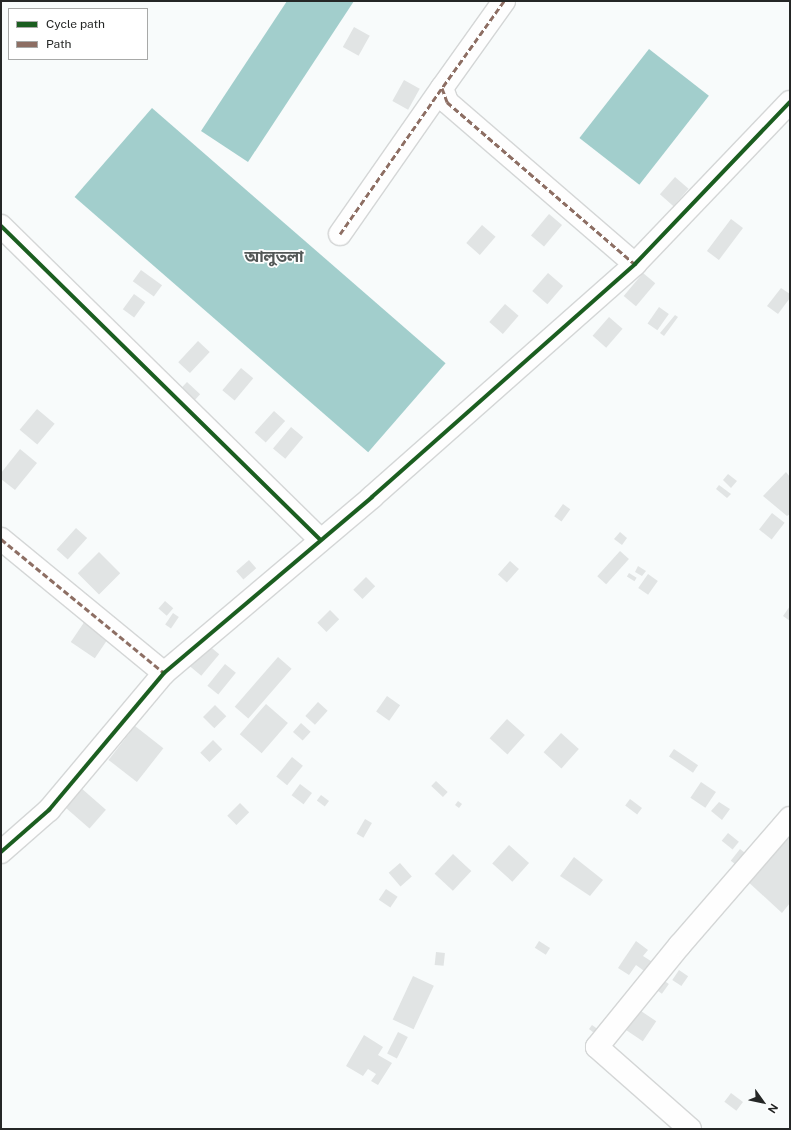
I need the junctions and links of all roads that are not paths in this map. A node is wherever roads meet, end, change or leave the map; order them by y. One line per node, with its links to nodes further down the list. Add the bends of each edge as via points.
1 (504, 1): 2 (street)
2 (442, 88): 5 (street); 6 (street, via 447,102)
3 (790, 102): 6 (street)
4 (1, 226): 8 (street)
5 (340, 234)
6 (635, 264): 8 (street)
7 (1, 538): 9 (street)
8 (321, 540): 9 (street)
9 (164, 673): 11 (street, via 49,810)
10 (790, 818): 12 (street, via 680,945 597,1047)
11 (1, 852)
12 (690, 1129)

